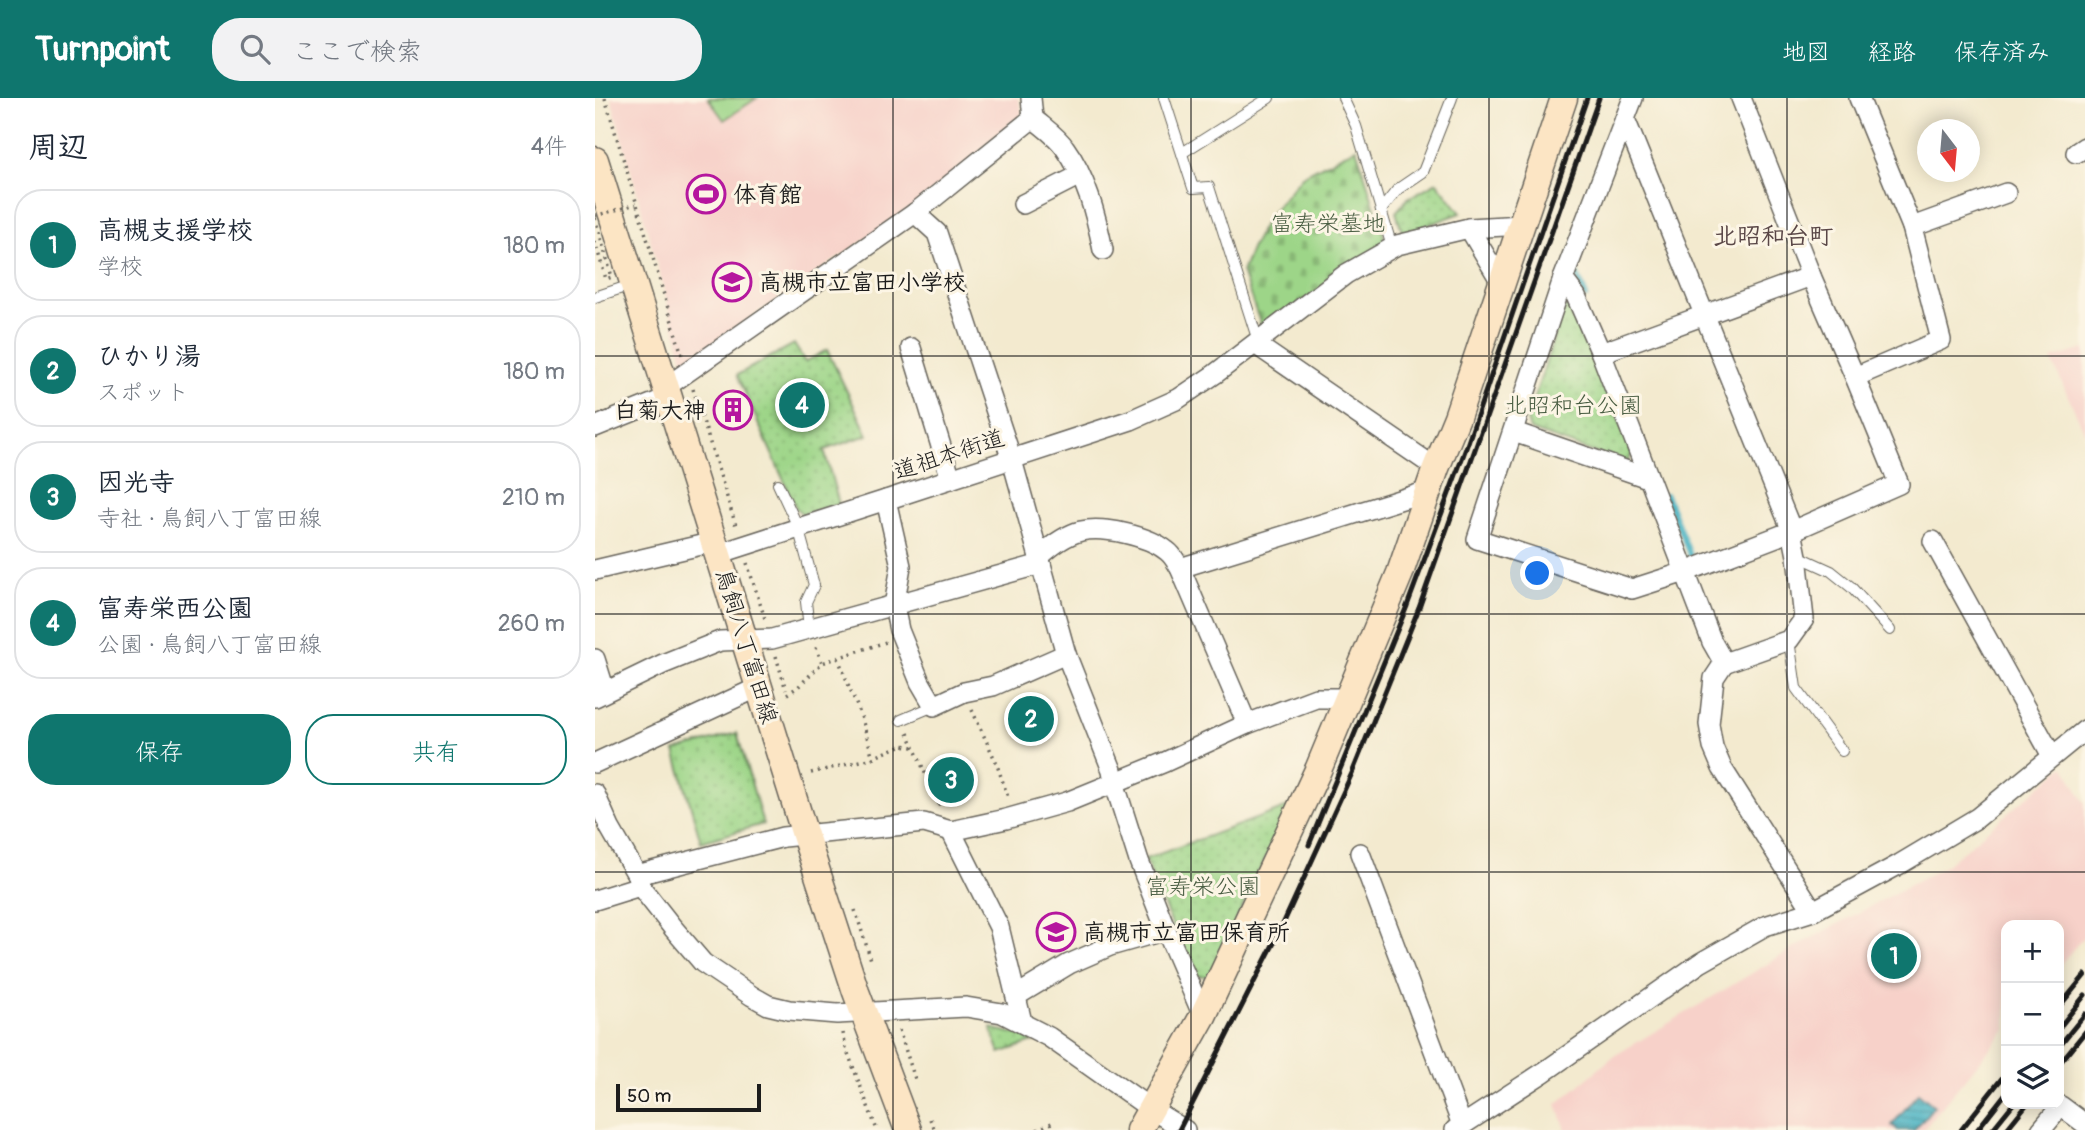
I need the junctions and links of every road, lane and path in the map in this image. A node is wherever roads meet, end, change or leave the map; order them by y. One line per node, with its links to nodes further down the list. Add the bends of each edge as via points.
1 (1031, 98): 10 (street)
2 (1164, 98): 12 (lane)
3 (1269, 98): 12 (lane)
4 (1343, 98): 19 (lane)
5 (1452, 98): 19 (lane, via 1423,172 1398,189)
6 (1564, 98): 22 (street)
7 (1633, 98): 11 (street)
8 (1741, 98): 28 (street)
9 (1859, 98): 23 (street)
10 (1033, 118): 14 (street, via 1064,145); 20 (street)
11 (1625, 119): 29 (street); 33 (street)
12 (1182, 153): 34 (lane, via 1193,188 1209,187)
13 (595, 160): 15 (street, 鳥飼八丁富田線)
14 (1080, 175): 18 (street); 27 (street)
15 (599, 188): 31 (street, 鳥飼八丁富田線)
16 (2006, 193): 23 (street)
17 (636, 204): 21 (path, bridge)
18 (1023, 204)
19 (1381, 210): 26 (lane)
20 (915, 213): 38 (street); 41 (street, via 937,233)
21 (595, 217): 25 (path, bridge, via 612,277 605,279)
22 (1523, 225): 24 (street, 道祖本街道); 30 (street)
23 (1912, 227): 37 (street, via 1941,340)
24 (1469, 228): 26 (street, 道祖本街道); 30 (street)
25 (595, 242)
26 (1392, 247): 34 (street, 道祖本街道, via 1346,274)
27 (1103, 250)
28 (1811, 276): 33 (street); 37 (street)
29 (1563, 279): 36 (street, via 1576,296); 40 (street)
30 (1501, 282): 44 (street)
31 (633, 284): 32 (lane); 38 (street, 鳥飼八丁富田線)
32 (595, 297)
33 (1705, 316): 36 (street); 48 (street)
34 (1257, 343): 41 (street, 道祖本街道, via 1178,399 1131,420); 44 (street)
35 (911, 348): 43 (street)
36 (1601, 354): 42 (street)
37 (1855, 377): 48 (street, via 1899,484)
38 (667, 392): 39 (street); 50 (street, 鳥飼八丁富田線)
39 (595, 427)
40 (1514, 432): 42 (street); 55 (street, via 1477,538 1632,589)
41 (1012, 460): 43 (street, 道祖本街道); 52 (street)
42 (1648, 478): 55 (street)
43 (951, 479): 46 (street, 道祖本街道)
44 (1432, 480): 53 (street); 70 (street, via 1400,573)
45 (778, 484): 47 (lane)
46 (886, 500): 47 (street); 56 (street, 道祖本街道, via 901,566)
47 (797, 527): 50 (street); 57 (lane, via 814,586 806,602)
48 (1792, 531): 51 (street); 55 (street)
49 (1933, 541): 77 (street)
50 (716, 548): 54 (street); 60 (street, 鳥飼八丁富田線)
51 (1797, 556): 58 (lane, via 1831,571); 61 (street, via 1804,619)
52 (1040, 561): 53 (street, via 1053,545 1081,531 1104,529 1165,549); 56 (street); 62 (street)
53 (1181, 568): 73 (street)
54 (595, 570)
55 (1685, 572): 65 (street)
56 (894, 606): 57 (street); 59 (street)
57 (809, 628): 60 (street, via 772,639)
58 (1890, 630)
59 (901, 637): 63 (path); 71 (street)
60 (745, 640): 66 (street, 鳥飼八丁富田線); 68 (street, via 720,641)
61 (1789, 640): 65 (street); 76 (lane, via 1796,688)
62 (1066, 654): 67 (street, via 993,686); 81 (street)
63 (838, 657): 69 (path, via 822,663); 78 (path)
64 (595, 659): 68 (street)
65 (1724, 663): 89 (street, via 1714,678 1709,724 1713,747)
66 (759, 687): 79 (street); 85 (street, 鳥飼八丁富田線)
67 (964, 692): 71 (street); 83 (path)
68 (600, 694)
69 (787, 694)
70 (1347, 698): 73 (street, via 1316,698); 92 (street)
71 (934, 706): 72 (lane)
72 (901, 720): 75 (path)
73 (1247, 724): 81 (street)
74 (2085, 730): 77 (street)
75 (913, 747): 78 (path, via 902,745); 84 (path)
76 (1842, 751)
77 (2052, 756): 89 (street, via 1977,818)
78 (873, 758): 80 (path)
79 (595, 763)
80 (811, 773)
81 (1114, 782): 83 (street, via 1067,802); 90 (street)
82 (595, 794): 87 (street)
83 (1017, 815): 84 (street)
84 (951, 831): 85 (street, via 924,823); 91 (street, via 999,927)
85 (805, 835): 87 (street, via 783,837); 93 (street, 鳥飼八丁富田線)
86 (1360, 853): 101 (street)
87 (638, 880): 88 (street); 93 (street, via 703,963 752,996 789,1010)
88 (595, 900)
89 (1813, 911): 101 (street, via 1765,926 1700,963)
90 (1166, 930): 91 (street, via 1069,964); 92 (street)
91 (1016, 996): 95 (street)
92 (1203, 1016): 98 (street)
93 (852, 1018): 95 (street, via 966,1007 1002,1013); 100 (street, 鳥飼八丁富田線); 102 (path, via 846,1048)
94 (896, 1022): 96 (path)
95 (1022, 1022): 98 (street, via 1049,1037)
96 (920, 1092)
97 (2081, 1114): 106 (street, via 2061,1106)
98 (1145, 1119): 105 (street)
99 (1056, 1121): 104 (path)
100 (919, 1124): 103 (path)
101 (1458, 1128)
102 (877, 1130)
103 (935, 1130)
104 (1037, 1130)
105 (1185, 1130)
106 (2042, 1130)

